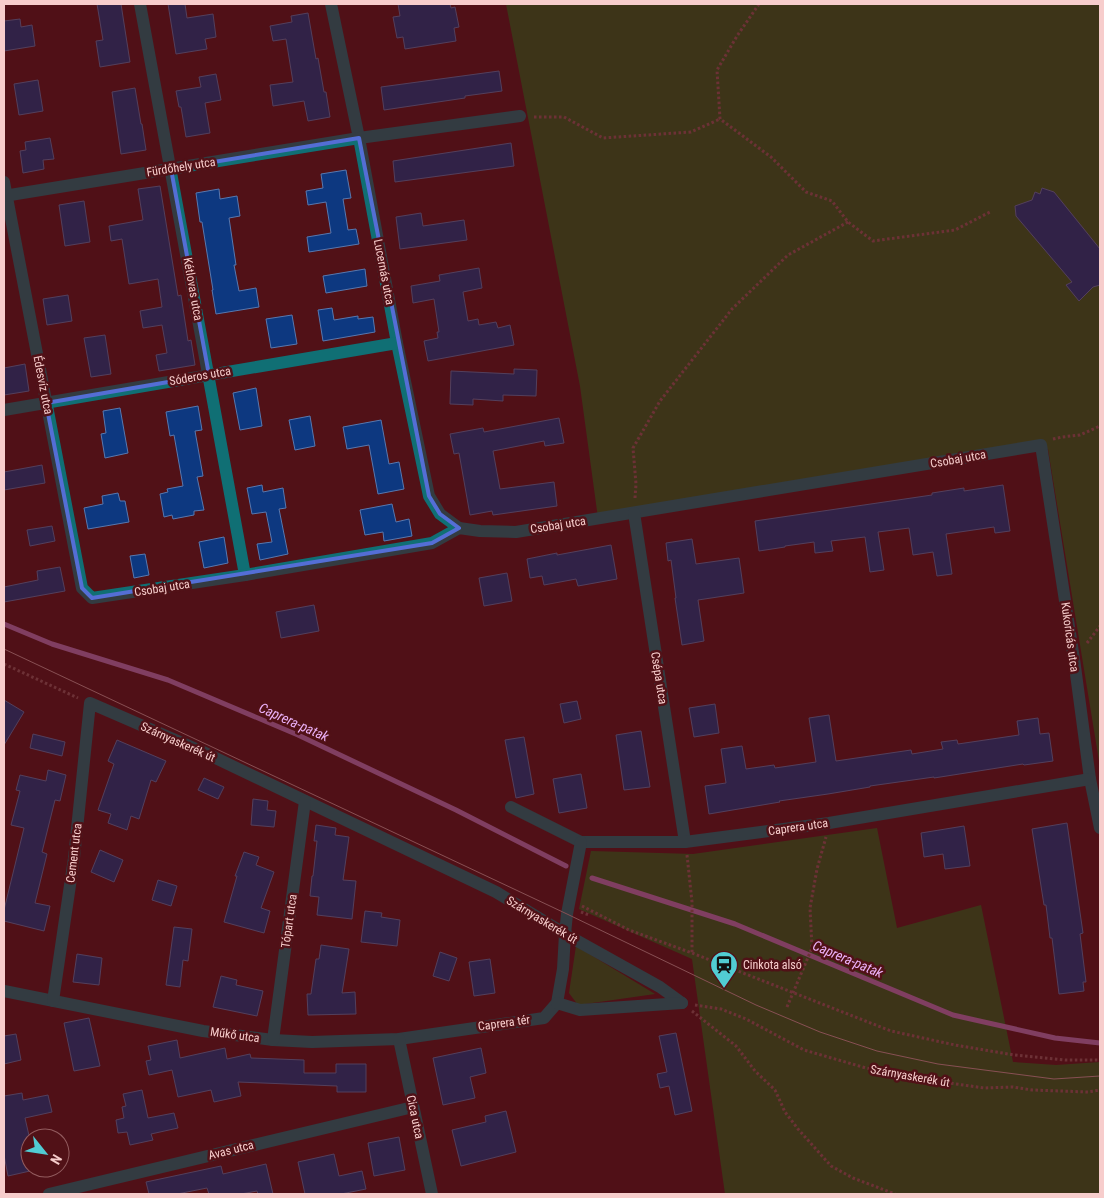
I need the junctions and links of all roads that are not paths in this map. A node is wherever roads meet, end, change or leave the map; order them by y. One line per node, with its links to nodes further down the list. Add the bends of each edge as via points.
1 (140, 4): 5 (street, Kétlovas utca)
2 (331, 4): 4 (street, Lucernás utca)
3 (520, 116): 4 (street, Fürdőhely utca)
4 (359, 138): 5 (street, Fürdőhely utca); 8 (street, Lucernás utca)
5 (171, 169): 7 (street, Fürdőhely utca); 9 (street, Kétlovas utca)
6 (4, 182): 7 (street, Édesvíz utca)
7 (5, 196): 10 (street, Édesvíz utca)
8 (397, 343): 9 (street, Sóderos utca); 14 (street, Lucernás utca, via 429,496 440,514)
9 (209, 375): 10 (street, Sóderos utca); 15 (street, Kétlovas utca)
10 (46, 402): 11 (street, Sóderos utca); 16 (street, Édesvíz utca)
11 (4, 410)
12 (1041, 445): 13 (street, Csobaj utca); 18 (street, Kukoricás utca)
13 (634, 513): 14 (street, Csobaj utca, via 516,532); 23 (street, Csépa utca)
14 (459, 528): 15 (street, Csobaj utca, via 432,543)
15 (245, 575): 16 (street, Csobaj utca, via 92,598)
16 (82, 588)
17 (90, 703): 19 (street, Szárnyaskerék út); 26 (street, Cement utca, via 74,858)
18 (1090, 779): 21 (street, Kukoricás utca); 23 (street, Caprera utca, via 829,823)
19 (306, 801): 24 (street, Szárnyaskerék út, via 496,892); 30 (street, Tópart utca)
20 (511, 807): 22 (street, Caprera utca)
21 (1100, 828)
22 (581, 842): 23 (street, Caprera utca); 24 (street)
23 (685, 842)
24 (565, 934): 27 (street); 27 (street, Szárnyaskerék út, via 660,987 682,1003 580,1010)
25 (4, 991): 26 (street, Műkő utca)
26 (53, 1002): 30 (street, Műkő utca, via 203,1031)
27 (557, 1003): 28 (street, Caprera tér, via 544,1018)
28 (469, 1028): 29 (street, Műkő utca)
29 (399, 1039): 30 (street, Műkő utca); 31 (street, Cica utca)
30 (273, 1040)
31 (413, 1107): 32 (street, Avas utca); 33 (street, Cica utca)
32 (49, 1194)
33 (432, 1194)

